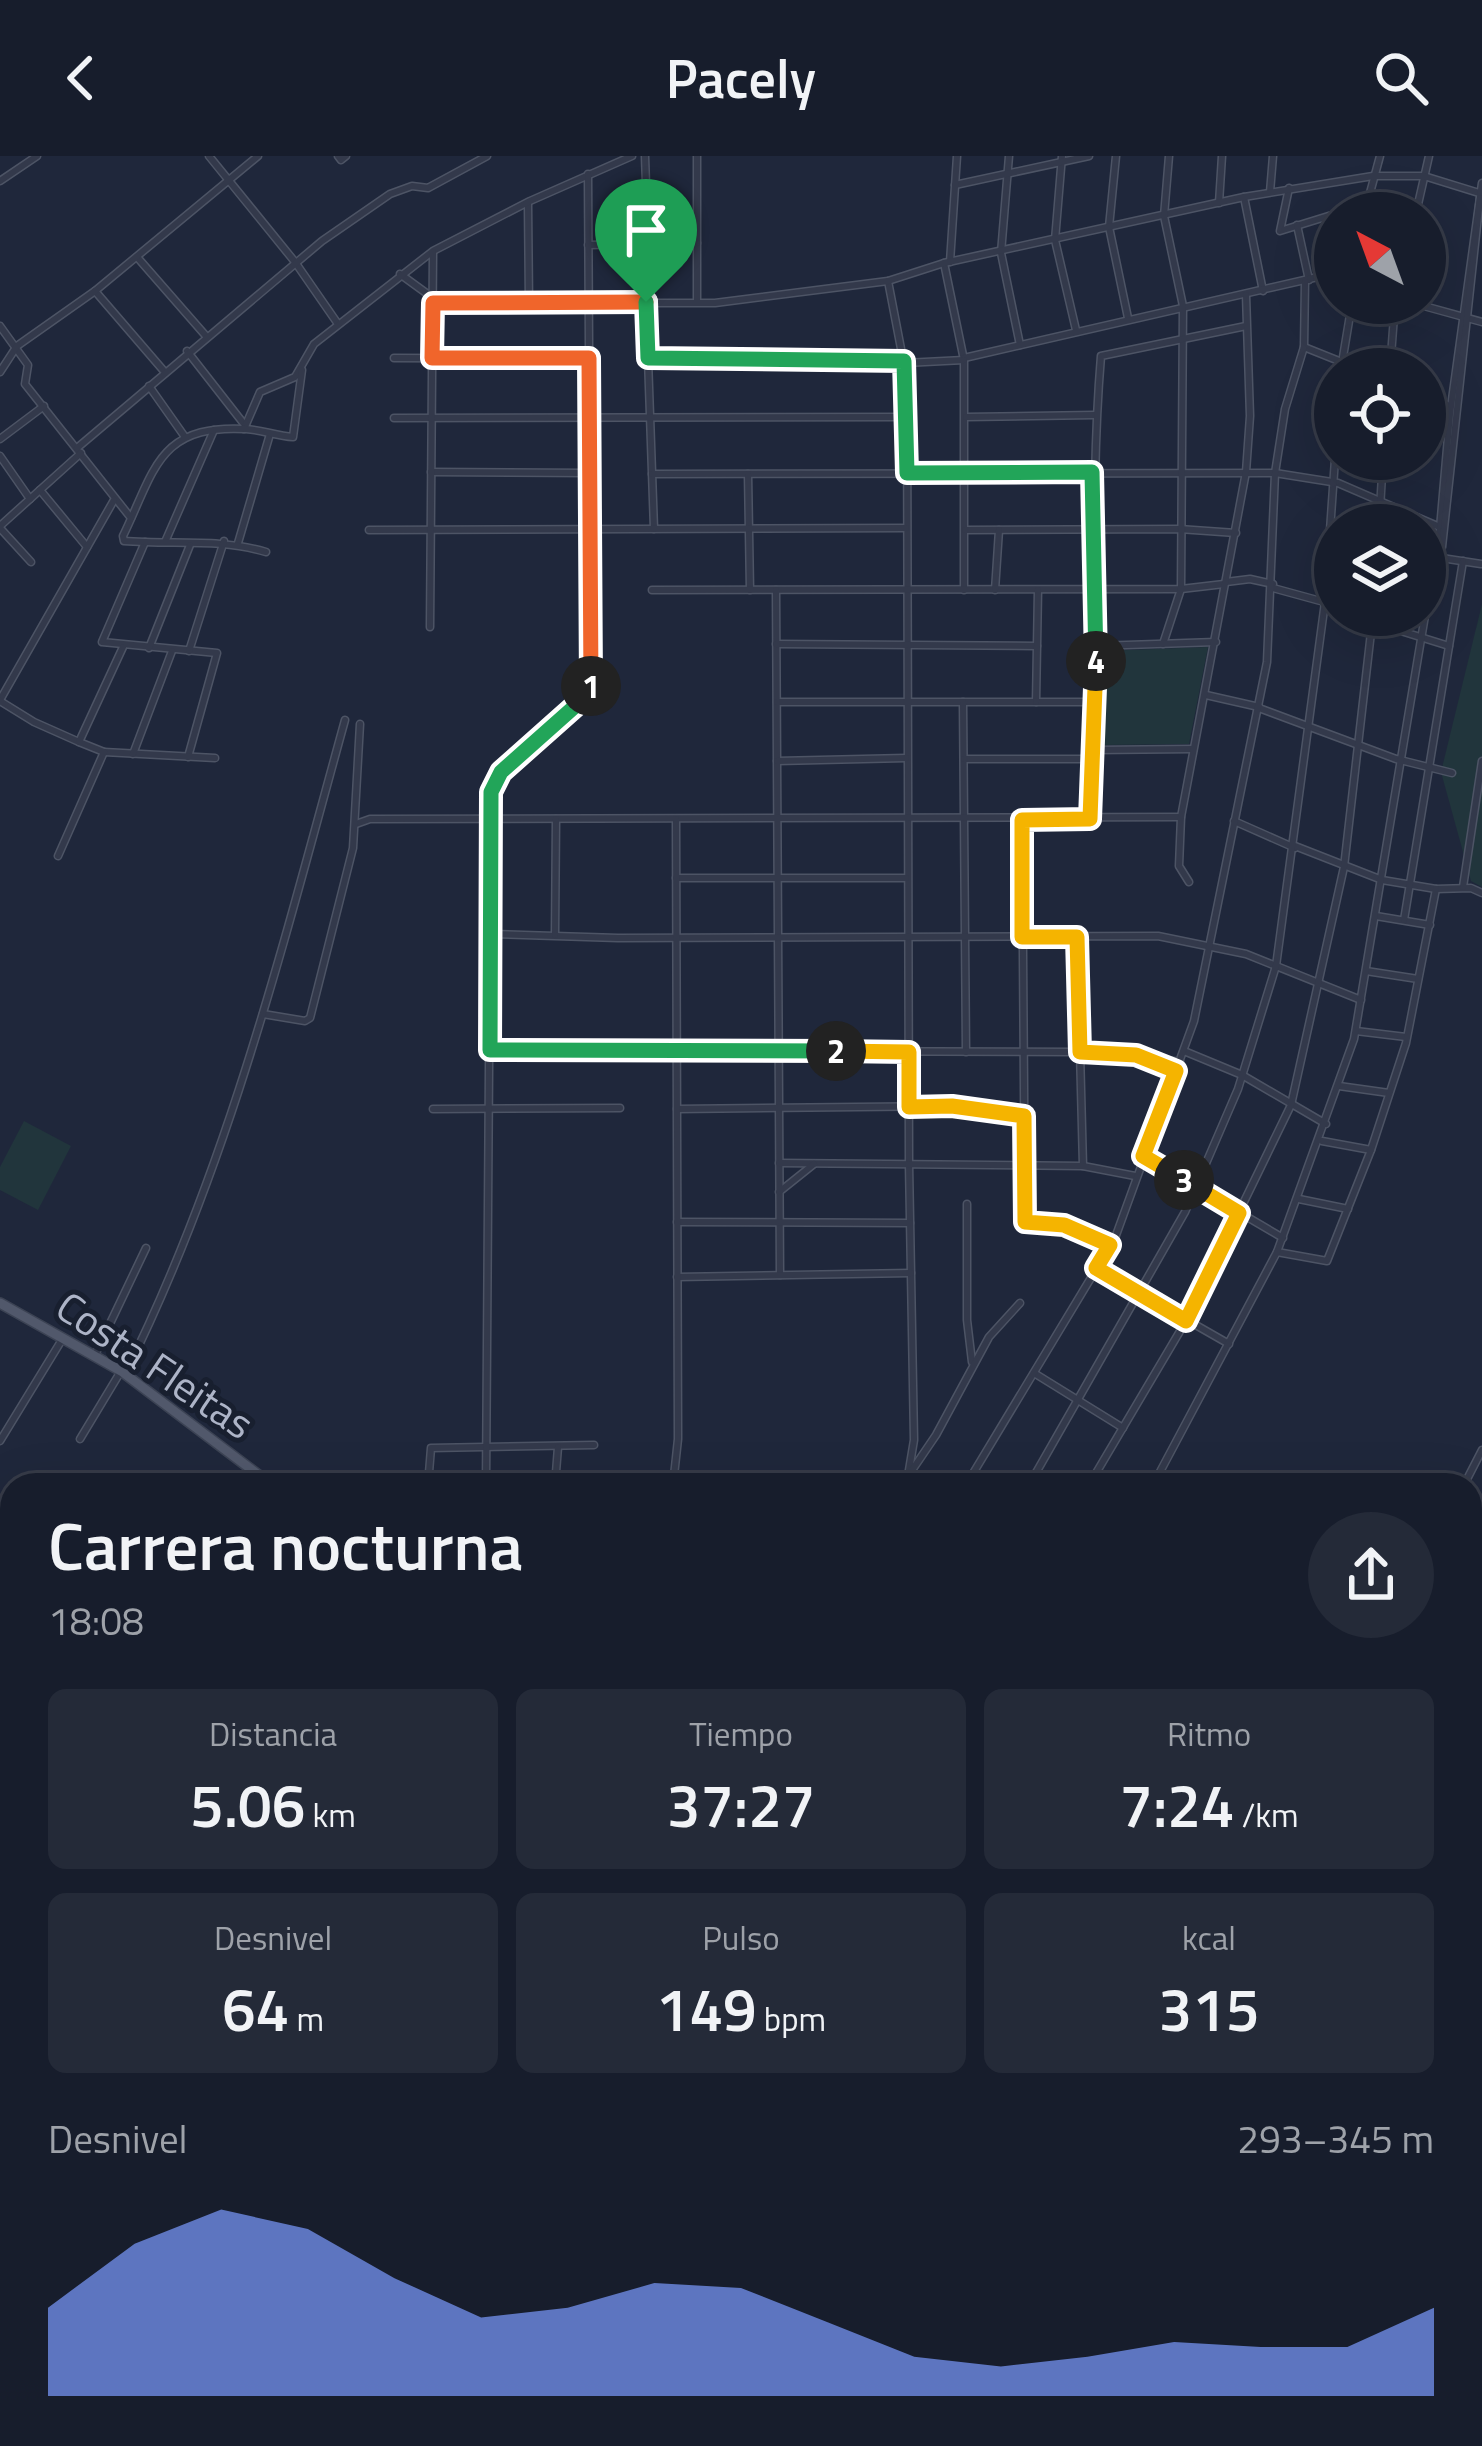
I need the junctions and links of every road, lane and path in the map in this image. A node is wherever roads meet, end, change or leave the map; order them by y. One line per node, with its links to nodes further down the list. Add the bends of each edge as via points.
1 (37, 156): 23 (street)
2 (208, 156): 22 (street)
3 (258, 156): 22 (street)
4 (487, 156): 45 (street, via 428,188 390,194)
5 (646, 156): 40 (street)
6 (697, 156): 39 (street)
7 (957, 156): 25 (street)
8 (1009, 156): 19 (street)
9 (1089, 156): 17 (street)
10 (1116, 156): 37 (street)
11 (1169, 156): 34 (street)
12 (1222, 156): 33 (street)
13 (1274, 156): 27 (street)
14 (1380, 156): 20 (street)
15 (1429, 156): 21 (street)
16 (625, 157): 18 (street)
17 (1062, 159): 19 (street); 38 (street)
18 (588, 174): 32 (street); 41 (street)
19 (1007, 174): 25 (street); 43 (street)
20 (1373, 176): 21 (street); 26 (street); 28 (street)
21 (1424, 176): 29 (street); 30 (street)
22 (230, 181): 44 (street); 45 (street)
23 (0, 182)
24 (1482, 183): 30 (street)
25 (955, 185): 46 (street)
26 (1289, 188): 27 (street); 36 (street, via 1280,231)
27 (1270, 192): 31 (street)
28 (1370, 192)
29 (1421, 192)
30 (1481, 195): 62 (street)
31 (1244, 197): 33 (street); 52 (street)
32 (528, 202): 42 (street); 55 (street)
33 (1219, 203): 34 (street)
34 (1163, 216): 37 (street); 59 (street)
35 (1314, 221): 36 (street)
36 (1297, 226): 50 (street)
37 (1109, 227): 38 (street); 61 (street)
38 (1055, 240): 43 (street); 67 (street)
39 (697, 243): 40 (street); 58 (street)
40 (648, 244): 41 (street)
41 (588, 245): 56 (street)
42 (433, 251): 47 (street); 54 (street)
43 (1001, 253): 46 (street); 70 (street)
44 (137, 257): 51 (street); 68 (street)
45 (295, 262): 64 (street); 68 (street)
46 (947, 263): 49 (street); 79 (street)
47 (400, 274): 54 (street); 64 (street)
48 (1314, 279): 50 (street)
49 (887, 281): 58 (street); 80 (street)
50 (1307, 281): 52 (street); 71 (street)
51 (95, 291): 72 (street); 83 (street)
52 (1263, 291): 53 (street)
53 (1246, 295): 59 (street); 66 (street)
54 (433, 300): 55 (street); 76 (street)
55 (529, 302): 56 (street)
56 (589, 302): 57 (street); 77 (street)
57 (646, 302): 58 (street); 78 (street)
58 (697, 303)
59 (1183, 305): 61 (street); 69 (street)
60 (1446, 313): 62 (street)
61 (1128, 318): 67 (street)
62 (1465, 318): 63 (street); 87 (street)
63 (1482, 322)
64 (338, 324): 81 (street)
65 (0, 326): 72 (street)
66 (1246, 326): 69 (street); 106 (street)
67 (1076, 331): 70 (street)
68 (206, 336): 73 (street)
69 (1181, 339): 88 (street, via 1101,356); 102 (street)
70 (1020, 344): 79 (street)
71 (1304, 347): 74 (street); 108 (street)
72 (15, 350): 82 (street); 86 (street, via 28,365 25,384)
73 (187, 352): 83 (street); 95 (street)
74 (1314, 352)
75 (394, 358): 76 (street)
76 (432, 358): 77 (street); 92 (street)
77 (589, 358): 93 (street)
78 (648, 358): 80 (street); 94 (street)
79 (964, 359): 80 (street); 90 (street)
80 (905, 362): 89 (street)
81 (302, 366): 95 (street, via 292,380 260,392); 97 (street, via 294,436)
82 (0, 368)
83 (164, 371): 84 (street)
84 (149, 386): 98 (street); 100 (street)
85 (1446, 405): 87 (street)
86 (44, 406): 99 (street); 100 (street)
87 (1454, 408): 121 (street)
88 (1096, 415): 90 (street); 105 (street)
89 (907, 417): 94 (street); 107 (street)
90 (966, 417): 111 (street)
91 (394, 418): 92 (street)
92 (432, 418): 93 (street); 103 (street)
93 (589, 418): 94 (street); 104 (street)
94 (650, 418): 109 (street)
95 (244, 427): 96 (street); 97 (street)
96 (214, 430): 98 (street); 137 (street)
97 (270, 434): 138 (street)
98 (185, 437): 122 (street, via 159,459)
99 (0, 440)
100 (79, 451): 114 (street); 115 (street)
101 (0, 456): 116 (street)
102 (1180, 471): 105 (street); 106 (street); 127 (street)
103 (431, 472): 104 (street); 129 (street)
104 (590, 472): 130 (street)
105 (1092, 472): 111 (street); 133 (street)
106 (1246, 472): 108 (street); 134 (street)
107 (907, 473): 110 (street); 111 (street); 124 (street)
108 (1275, 473): 113 (street); 147 (street)
109 (652, 474): 110 (street); 125 (street)
110 (748, 474): 126 (street)
111 (965, 474): 131 (street)
112 (1382, 480): 117 (street)
113 (1334, 482): 117 (street); 118 (street)
114 (40, 490): 116 (street); 140 (street)
115 (115, 499): 122 (street); 140 (street)
116 (30, 500): 123 (street)
117 (1380, 501): 119 (street); 120 (street)
118 (1332, 504)
119 (1380, 504)
120 (1387, 504)
121 (1444, 504)
122 (131, 518): 136 (street, via 123,538)
123 (0, 526): 144 (street)
124 (907, 528): 126 (street); 148 (street)
125 (654, 529): 126 (street); 130 (street)
126 (749, 529): 151 (street)
127 (1179, 529): 133 (street); 134 (street); 149 (street)
128 (369, 530): 129 (street)
129 (431, 530): 130 (street); 158 (street)
130 (590, 530): 202 (street, via 591,692 501,772)
131 (965, 530): 132 (street); 153 (street)
132 (999, 530): 133 (street); 154 (street)
133 (1095, 530): 156 (street)
134 (1236, 533): 146 (street)
135 (224, 541): 138 (street); 139 (street); 174 (street)
136 (145, 542): 137 (street); 167 (street, via 102,642)
137 (165, 543): 139 (street)
138 (238, 543): 141 (street)
139 (190, 544): 172 (street)
140 (87, 547): 176 (street)
141 (266, 552)
142 (1446, 556): 143 (street)
143 (1463, 561): 145 (street); 170 (street)
144 (31, 562)
145 (1481, 564)
146 (1226, 583): 147 (street); 149 (street); 164 (street)
147 (1273, 586): 157 (street); 182 (street)
148 (907, 588): 152 (street); 153 (street); 171 (street)
149 (1181, 589): 156 (street); 166 (street)
150 (652, 590): 151 (street)
151 (750, 590): 152 (street)
152 (776, 590): 165 (street)
153 (964, 590): 154 (street)
154 (995, 590): 155 (street)
155 (1038, 590): 156 (street); 168 (street)
156 (1095, 590): 169 (street)
157 (1314, 599)
158 (430, 627)
159 (1321, 636): 185 (street)
160 (1370, 636): 187 (street)
161 (1414, 636): 163 (street)
162 (1423, 636): 163 (street)
163 (1422, 639): 170 (street); 198 (street)
164 (1216, 642): 166 (street); 175 (street)
165 (776, 644): 171 (street); 177 (street)
166 (1163, 644): 169 (street)
167 (123, 646): 172 (street); 186 (street)
168 (1037, 646): 171 (street); 180 (street)
169 (1096, 646): 181 (street)
170 (1449, 646): 199 (street)
171 (907, 647): 178 (street)
172 (149, 648): 173 (street)
173 (172, 650): 174 (street); 190 (street)
174 (189, 651): 192 (street, via 217,653)
175 (1206, 695): 182 (street); 188 (street)
176 (0, 701): 186 (street)
177 (777, 702): 178 (street); 196 (street)
178 (907, 702): 179 (street); 194 (street)
179 (963, 702): 180 (street); 195 (street)
180 (1036, 702): 181 (street)
181 (1096, 702): 191 (street)
182 (1259, 707): 185 (street); 210 (street)
183 (345, 720): 241 (street)
184 (360, 724): 211 (street)
185 (1310, 725): 187 (street); 212 (street)
186 (79, 742): 189 (street)
187 (1360, 744): 198 (street); 214 (street)
188 (1194, 749): 191 (street); 201 (street)
189 (104, 752): 190 (street); 213 (street)
190 (133, 754): 192 (street)
191 (1094, 755): 195 (street); 208 (street)
192 (188, 757): 193 (street)
193 (215, 758)
194 (908, 758): 196 (street); 206 (street)
195 (964, 759): 207 (street)
196 (777, 760): 205 (street)
197 (1482, 760): 221 (street)
198 (1402, 761): 199 (street); 218 (street)
199 (1429, 767): 200 (street); 220 (street)
200 (1451, 773)
201 (1181, 817): 208 (street); 219 (street, via 1179,866)
202 (491, 819): 203 (street); 211 (street); 227 (street)
203 (556, 819): 204 (street); 228 (street)
204 (676, 819): 205 (street); 215 (street)
205 (778, 819): 206 (street); 216 (street)
206 (908, 819): 207 (street); 217 (street)
207 (964, 819): 209 (street); 232 (street)
208 (1090, 819): 209 (street)
209 (1022, 820): 233 (street)
210 (1234, 821): 212 (street); 235 (street)
211 (356, 824): 241 (street, via 310,1018)
212 (1295, 847): 214 (street); 236 (street)
213 (58, 856)
214 (1344, 867): 218 (street); 239 (street)
215 (676, 878): 216 (street); 229 (street)
216 (778, 878): 217 (street); 230 (street)
217 (908, 878): 231 (street)
218 (1382, 880): 220 (street); 224 (street)
219 (1189, 882)
220 (1409, 885): 222 (street); 225 (street)
221 (1463, 889): 222 (street); 223 (street)
222 (1436, 890): 226 (street)
223 (1482, 893)
224 (1376, 916): 225 (street); 237 (street)
225 (1404, 920): 226 (street)
226 (1430, 925): 238 (street)
227 (490, 934): 228 (street); 245 (street)
228 (555, 935): 229 (street)
229 (676, 937): 230 (street); 244 (street)
230 (778, 937): 231 (street); 246 (street)
231 (908, 937): 232 (street); 248 (street)
232 (965, 937): 233 (street); 249 (street)
233 (1022, 937): 234 (street); 250 (street)
234 (1077, 937): 235 (street, via 1158,936); 251 (street)
235 (1210, 946): 236 (street); 247 (street)
236 (1276, 966): 239 (street); 253 (street)
237 (1366, 971): 238 (street); 240 (street)
238 (1418, 980): 243 (street)
239 (1318, 983): 240 (street); 256 (street)
240 (1361, 1000): 242 (street)
241 (263, 1014): 299 (street, via 177,1262)
242 (1356, 1031): 243 (street); 254 (street)
243 (1407, 1037): 255 (street)
244 (676, 1049): 245 (street); 246 (street); 262 (street)
245 (490, 1050): 261 (street)
246 (778, 1050): 248 (street); 259 (street)
247 (1184, 1051): 252 (street); 253 (street)
248 (909, 1052): 249 (street); 257 (street)
249 (966, 1052): 250 (street)
250 (1023, 1052): 251 (street); 263 (street)
251 (1080, 1052): 252 (street); 272 (street)
252 (1178, 1066): 267 (street)
253 (1242, 1075): 256 (street); 274 (street)
254 (1340, 1086): 255 (street); 264 (street)
255 (1389, 1093): 266 (street)
256 (1291, 1105): 264 (street); 279 (street)
257 (909, 1107): 259 (street); 263 (street); 270 (street)
258 (620, 1108): 261 (street)
259 (778, 1108): 262 (street); 268 (street)
260 (433, 1109): 261 (street)
261 (490, 1109): 307 (street)
262 (676, 1109): 280 (street)
263 (1024, 1116): 271 (street)
264 (1326, 1124): 265 (street)
265 (1320, 1141): 266 (street); 276 (street)
266 (1371, 1150): 278 (street)
267 (1143, 1156): 273 (street); 274 (street)
268 (779, 1163): 269 (street); 275 (street)
269 (814, 1164): 270 (street); 275 (street)
270 (909, 1164): 271 (street); 282 (street)
271 (1024, 1166): 272 (street); 284 (street, via 1025,1222 1064,1225)
272 (1083, 1166): 273 (street)
273 (1136, 1177): 284 (street)
274 (1195, 1187): 279 (street); 291 (street)
275 (779, 1192): 281 (street)
276 (1298, 1199): 278 (street); 283 (street)
277 (967, 1204): 298 (street)
278 (1348, 1209): 286 (street, via 1327,1261)
279 (1239, 1213): 283 (street); 294 (street)
280 (677, 1222): 281 (street); 290 (street)
281 (780, 1223): 282 (street); 289 (street)
282 (910, 1223): 288 (street)
283 (1283, 1238): 286 (street)
284 (1110, 1245): 287 (street)
285 (146, 1248): 297 (street)
286 (1277, 1252): 296 (street)
287 (1096, 1268): 291 (street); 300 (street)
288 (911, 1273): 289 (street); 313 (street)
289 (780, 1275): 290 (street)
290 (677, 1276): 312 (street)
291 (1138, 1292): 294 (street); 301 (street)
292 (0, 1303): 295 (main road, Costa Fleitas)
293 (1020, 1303): 298 (street)
294 (1186, 1321): 296 (street); 302 (street)
295 (63, 1338): 297 (main road, Costa Fleitas); 304 (street)
296 (1229, 1344): 318 (street)
297 (94, 1355): 299 (main road, Costa Fleitas)
298 (973, 1367): 314 (street)
299 (123, 1372): 303 (street); 308 (main road, Costa Fleitas)
300 (1034, 1373): 301 (street); 315 (street)
301 (1077, 1400): 302 (street); 316 (street)
302 (1124, 1428): 317 (street)
303 (80, 1439)
304 (0, 1442)
305 (594, 1445): 306 (street)
306 (558, 1446): 307 (street); 311 (street)
307 (487, 1447): 309 (street, via 431,1448); 310 (street)
308 (256, 1473)
309 (429, 1473)
310 (486, 1473)
311 (556, 1473)
312 (674, 1473)
313 (908, 1473)
314 (910, 1473)
315 (973, 1473)
316 (1036, 1473)
317 (1096, 1473)
318 (1159, 1473)

